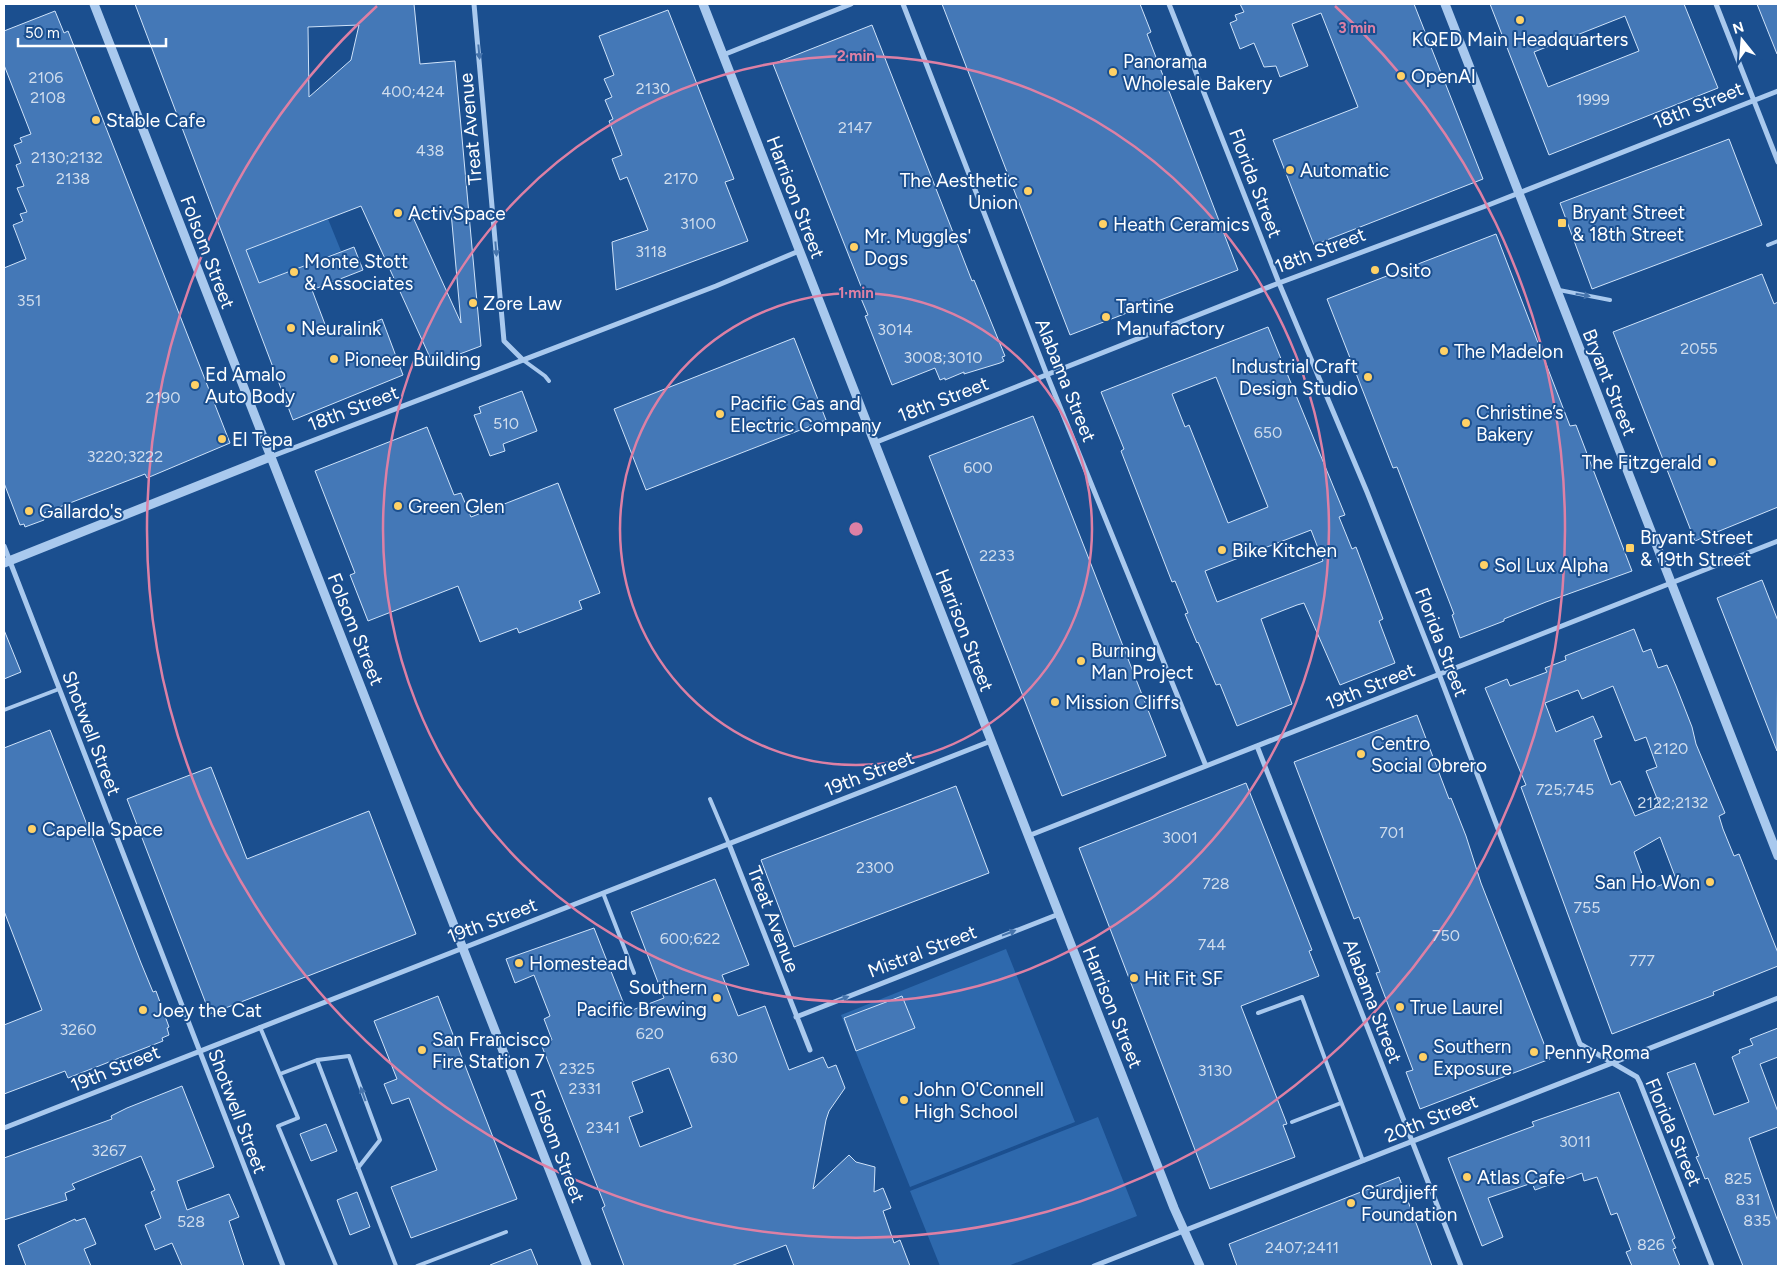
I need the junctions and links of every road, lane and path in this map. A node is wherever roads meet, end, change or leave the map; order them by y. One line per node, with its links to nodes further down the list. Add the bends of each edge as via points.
1 (94, 4): 24 (street, Folsom Street)
2 (474, 4): 20 (street, Treat Avenue, one-way to 20, via 504,341)
3 (703, 4): 9 (street, Harrison Street)
4 (851, 4): 9 (street)
5 (903, 4): 21 (street, Alabama Street)
6 (1169, 4): 17 (street, Florida Street)
7 (1444, 4): 13 (street, Bryant Street)
8 (1716, 4): 11 (street)
9 (723, 55): 16 (street, Harrison Street)
10 (1778, 91): 11 (street, 18th Street)
11 (1754, 100): 12 (street); 13 (street, 18th Street)
12 (1778, 162)
13 (1518, 193): 17 (street, 18th Street); 18 (street, Bryant Street)
14 (1778, 241): 15 (lane)
15 (1768, 245)
16 (799, 251): 20 (street, 18th Street); 23 (street, Harrison Street)
17 (1279, 283): 21 (street, 18th Street); 29 (street, Florida Street)
18 (1556, 290): 19 (lane, one-way to 19); 28 (street, Bryant Street)
19 (1610, 300)
20 (523, 360): 22 (lane, Treat Avenue); 24 (street, 18th Street)
21 (1047, 375): 23 (street, 18th Street); 34 (street, Alabama Street)
22 (549, 381)
23 (874, 442): 32 (street, Harrison Street)
24 (270, 458): 27 (street, 18th Street); 41 (street, Folsom Street)
25 (1778, 541): 28 (street, 19th Street)
26 (4, 546): 27 (street, Shotwell Street)
27 (7, 562): 30 (street, Shotwell Street)
28 (1672, 582): 29 (street, 19th Street); 38 (street, Bryant Street)
29 (1439, 674): 33 (street, 19th Street); 50 (street, Florida Street, via 1580,1044)
30 (59, 689): 31 (lane); 48 (street, Shotwell Street)
31 (4, 710)
32 (991, 741): 36 (street, Harrison Street); 37 (street, 19th Street)
33 (1258, 746): 34 (street, 19th Street); 55 (street, Alabama Street)
34 (1206, 766): 36 (street, 19th Street)
35 (710, 798): 37 (lane, Treat Avenue)
36 (1028, 836): 40 (street, Harrison Street)
37 (729, 844): 39 (street, 19th Street); 45 (street, Treat Avenue)
38 (1778, 856)
39 (603, 893): 41 (street, 19th Street); 42 (lane)
40 (1059, 914): 45 (street, Mistral Street, one-way to 40); 58 (street, Harrison Street)
41 (464, 947): 46 (street, 19th Street); 64 (street, Folsom Street)
42 (634, 973)
43 (1778, 998): 50 (street, 20th Street)
44 (1258, 1013): 52 (lane, via 1302,997)
45 (796, 1016): 47 (street, Treat Avenue)
46 (260, 1027): 48 (street, 19th Street); 51 (lane)
47 (810, 1050)
48 (198, 1051): 54 (street, 19th Street); 60 (street, Shotwell Street)
49 (317, 1060): 51 (lane); 57 (lane); 57 (lane, one-way to 49, via 380,1140 349,1056)
50 (1611, 1063): 55 (street, 20th Street); 68 (street, Florida Street, via 1637,1077 1640,1082)
51 (280, 1074): 61 (lane, via 298,1118 278,1126)
52 (1341, 1103): 53 (lane); 56 (lane)
53 (1292, 1122)
54 (4, 1128)
55 (1412, 1142): 56 (street, 20th Street); 67 (street, Alabama Street)
56 (1363, 1161): 58 (street, 20th Street)
57 (358, 1168): 62 (lane)
58 (1184, 1231): 65 (street, 20th Street); 66 (street, Harrison Street)
59 (506, 1232): 63 (lane)
60 (283, 1266)
61 (336, 1266)
62 (396, 1266)
63 (417, 1266)
64 (587, 1266)
65 (1094, 1266)
66 (1200, 1266)
67 (1461, 1266)
68 (1712, 1266)

